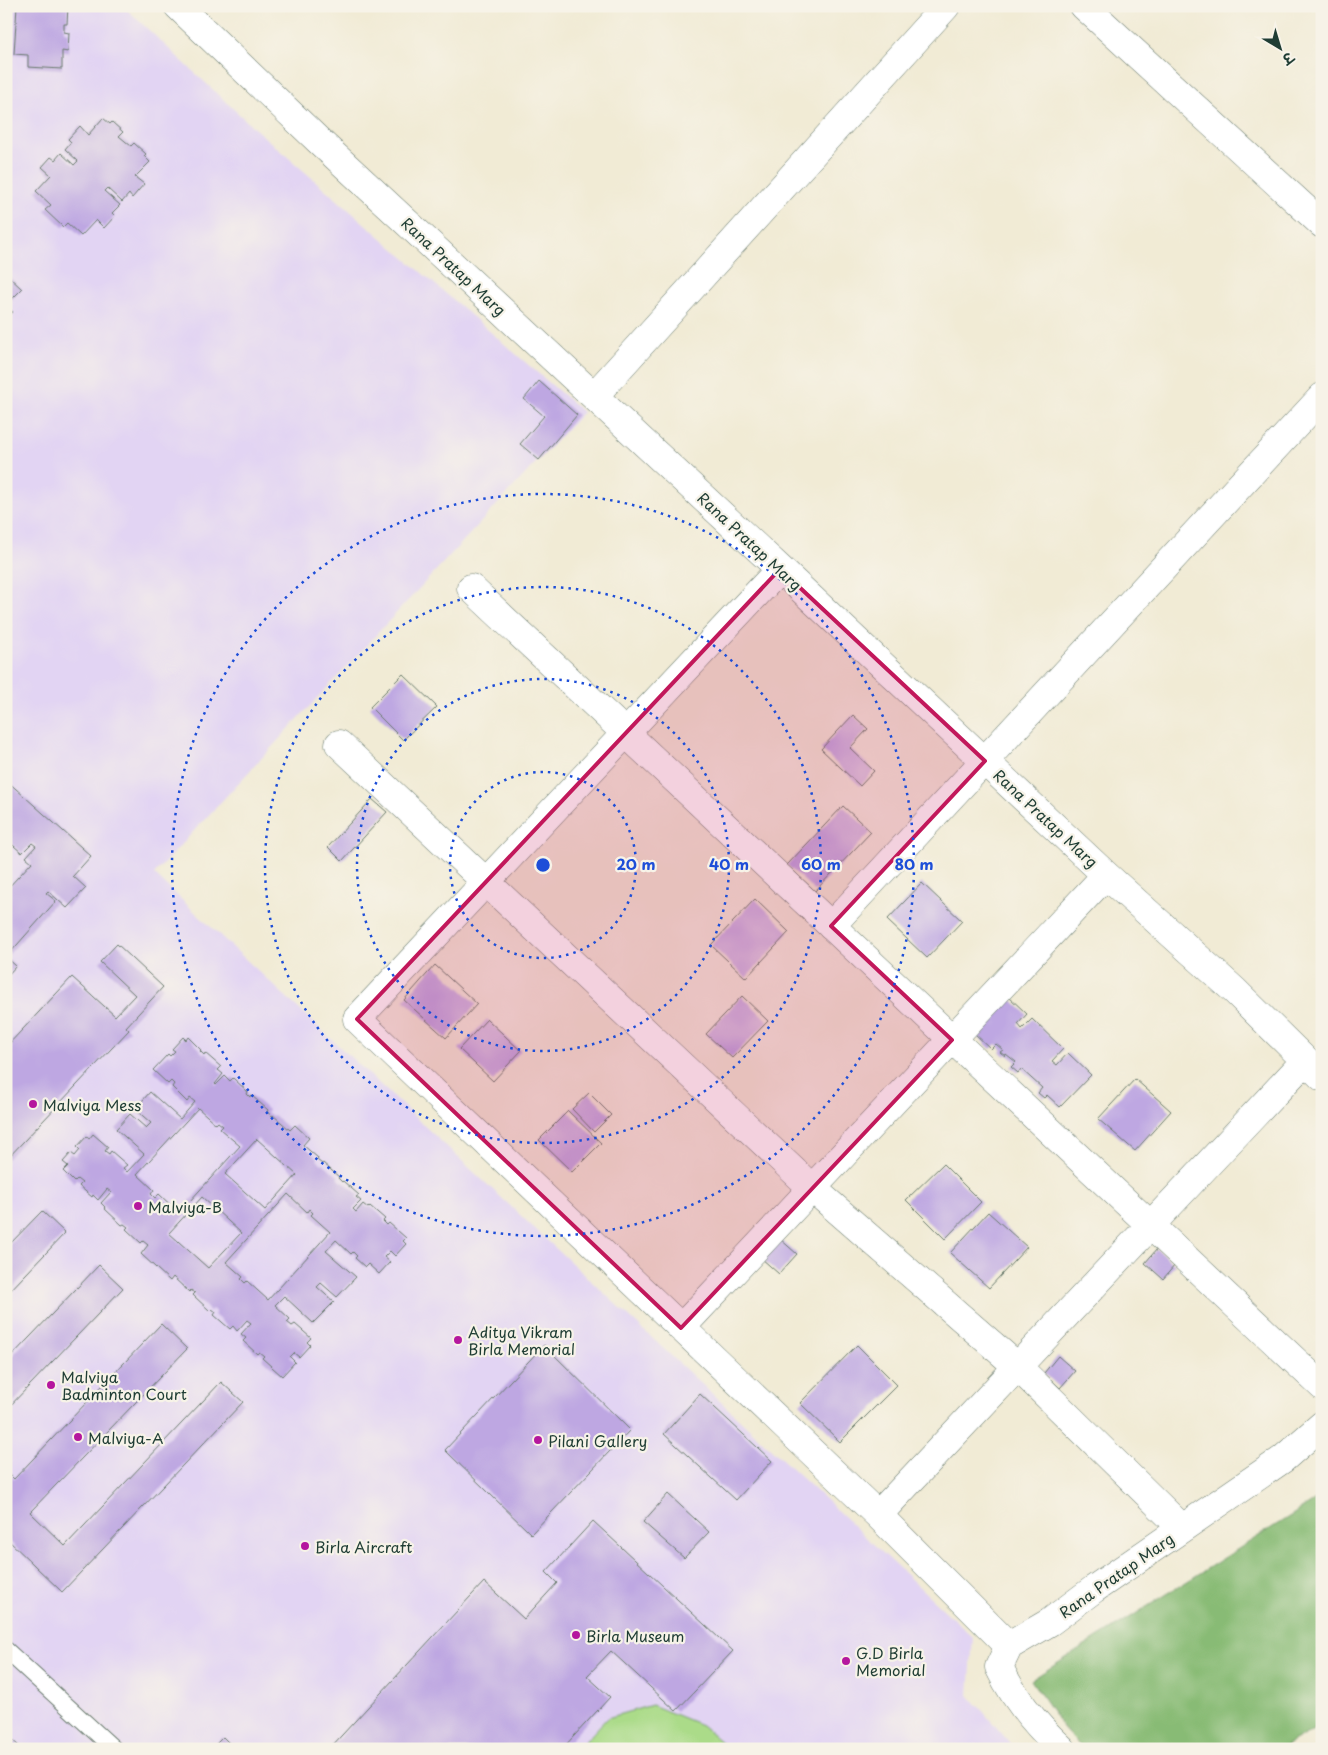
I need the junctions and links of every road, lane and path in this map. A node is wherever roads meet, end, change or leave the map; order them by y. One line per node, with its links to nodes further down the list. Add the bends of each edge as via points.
1 (178, 6): 5 (street, Rana Pratap Marg)
2 (946, 6): 5 (street)
3 (1084, 6): 4 (street)
4 (1322, 224)
5 (594, 396): 7 (street, Rana Pratap Marg)
6 (1322, 397): 11 (street)
7 (780, 569): 9 (street); 11 (street, Rana Pratap Marg)
8 (471, 588): 9 (street)
9 (626, 734): 13 (street); 14 (street)
10 (339, 744): 13 (street)
11 (985, 761): 12 (street, Rana Pratap Marg); 14 (street)
12 (1106, 875): 15 (street); 16 (street, Rana Pratap Marg, via 1235,991)
13 (486, 882): 17 (street); 19 (street, via 357,1019)
14 (831, 926): 15 (street)
15 (952, 1040): 17 (street); 18 (street)
16 (1313, 1069): 18 (street)
17 (812, 1188): 19 (street); 20 (street)
18 (1150, 1226): 20 (street); 21 (street)
19 (681, 1328): 23 (street)
20 (1018, 1366): 23 (street); 24 (street)
21 (1322, 1386)
22 (1322, 1425): 24 (street, Rana Pratap Marg, via 1283,1459)
23 (878, 1515): 25 (street)
24 (1182, 1528): 25 (street, Rana Pratap Marg, via 1050,1622)
25 (1009, 1646): 28 (street, via 1000,1666 1007,1683 1046,1734)
26 (6, 1650): 27 (lane)
27 (114, 1749)
28 (1062, 1749)

